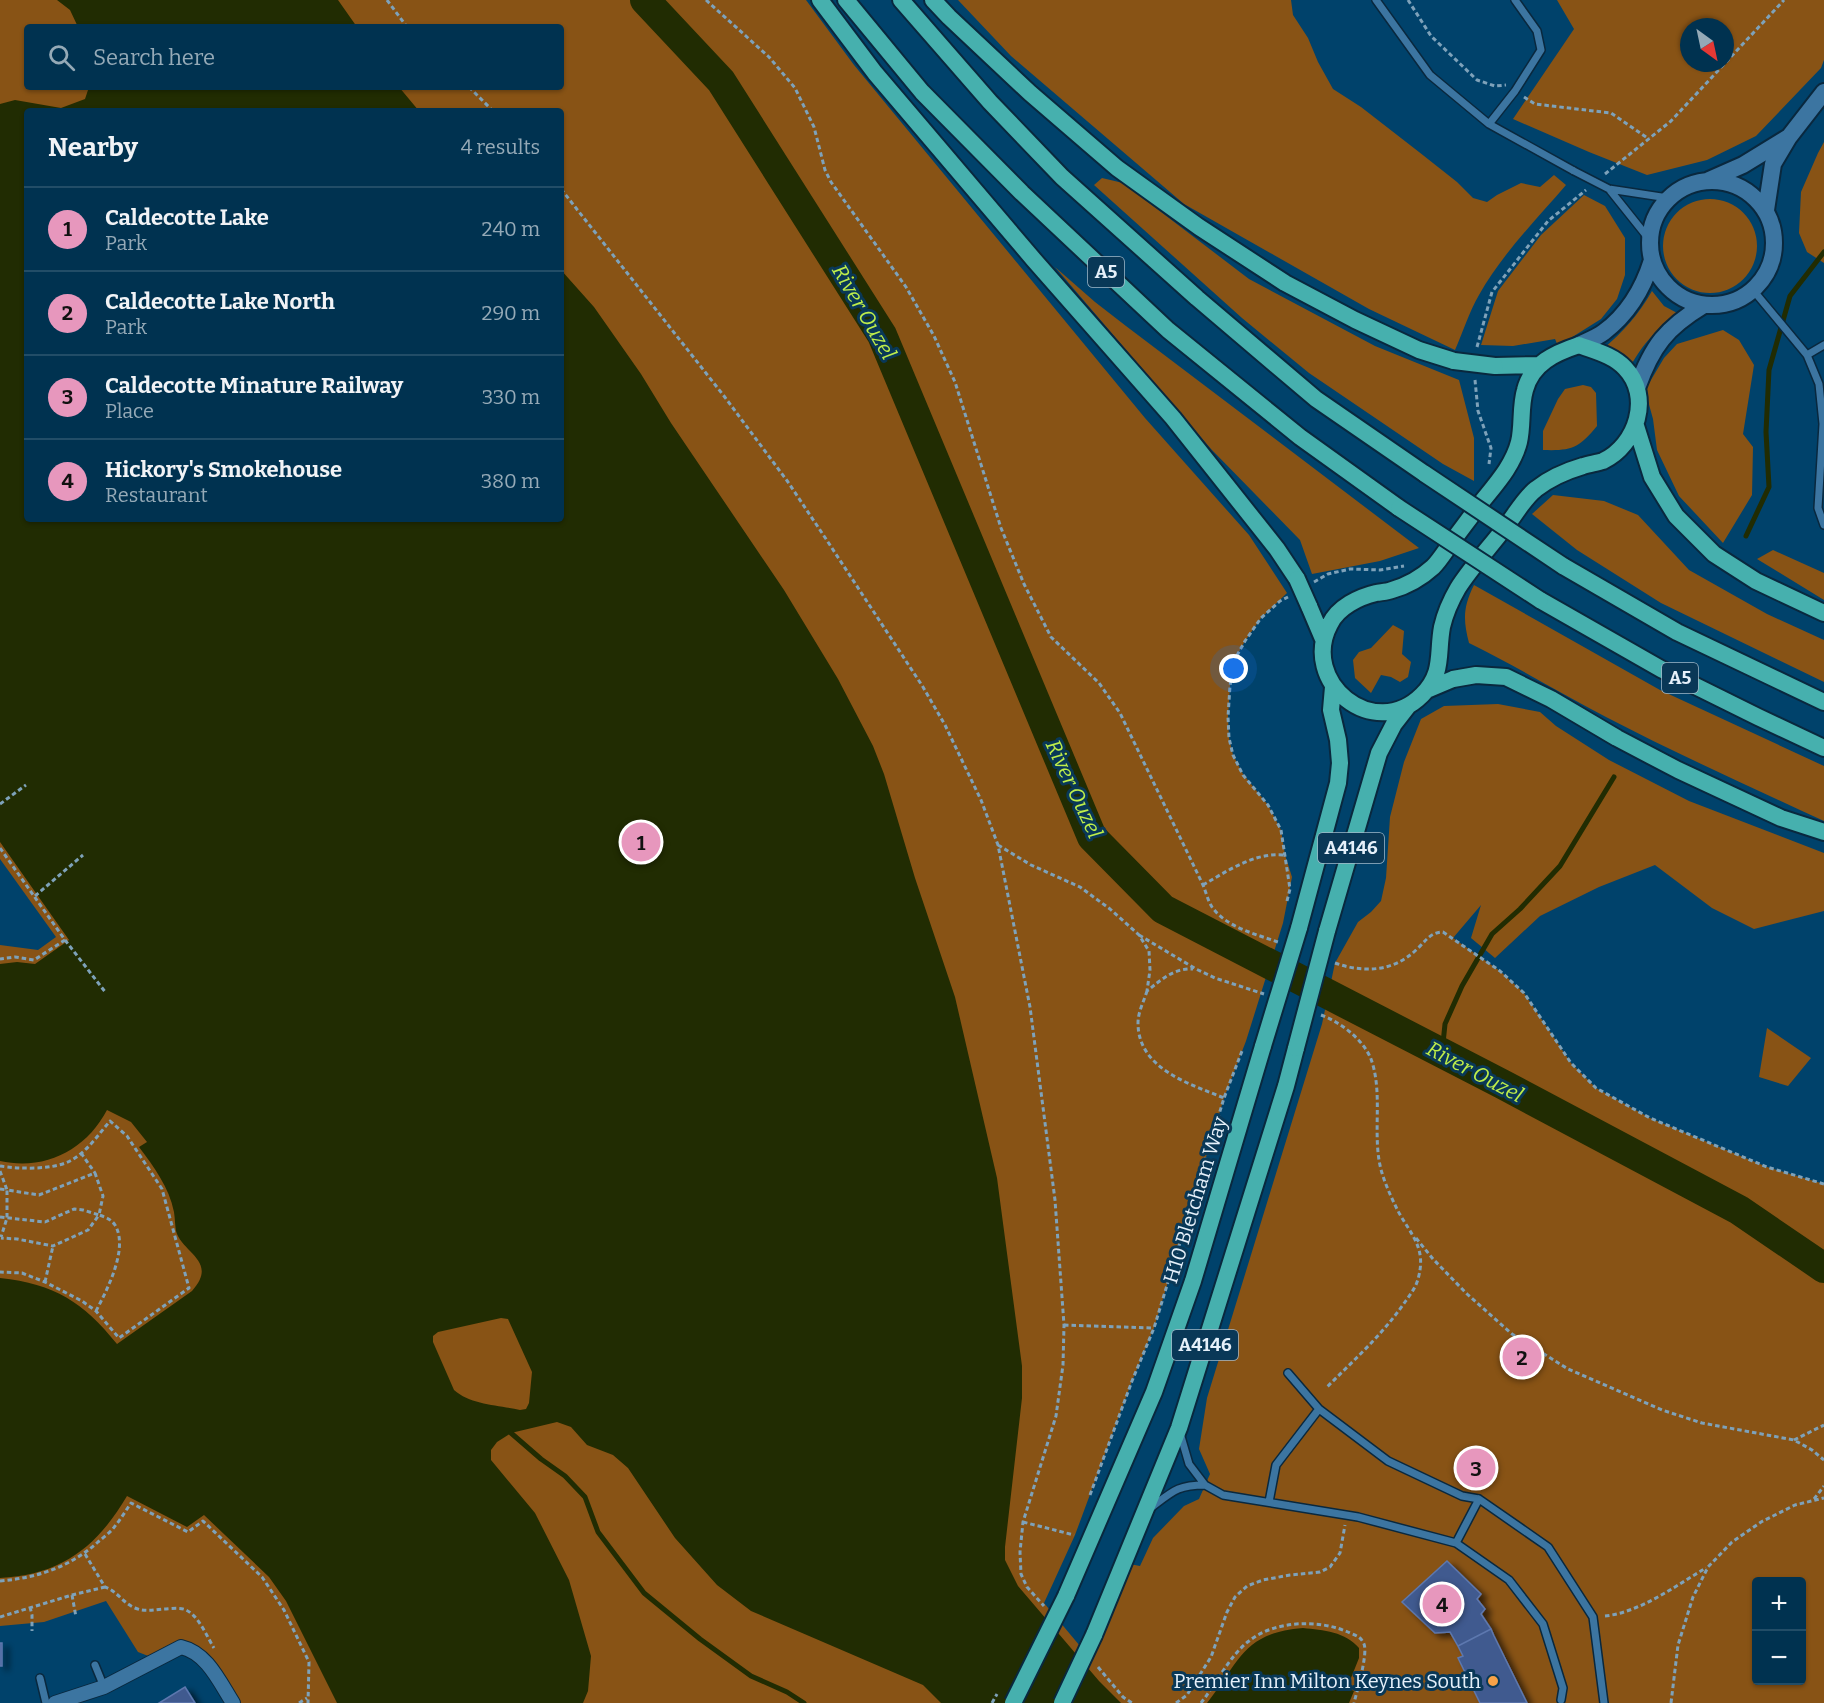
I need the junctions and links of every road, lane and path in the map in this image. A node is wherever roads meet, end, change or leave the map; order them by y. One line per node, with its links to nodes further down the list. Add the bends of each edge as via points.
1 (387, 0): 10 (path)
2 (706, 0): 53 (path, via 769,57 795,88 814,127 831,182 906,287 955,382 1001,528 1040,616 1051,637 1098,683 1120,713 1203,885 1231,868 1273,854)
3 (820, 0): 38 (highway, via 883,82 1173,418)
4 (846, 0): 46 (highway, A5, bridge, via 930,100 1022,193 1168,330 1300,436 1399,508 1540,600 1661,669)
5 (901, 0): 44 (highway, A5, bridge, via 990,102 1070,184 1316,399 1563,566 1677,632)
6 (933, 0): 31 (highway, bridge, via 1108,161 1285,283 1419,350 1454,361)
7 (1376, 0): 14 (lane, via 1430,75)
8 (1515, 0): 14 (lane, via 1537,31 1541,50)
9 (1784, 0): 16 (path, via 1671,121)
10 (405, 24)
11 (472, 90): 13 (path)
12 (1824, 92): 15 (street)
13 (490, 108)
14 (1489, 124): 19 (lane, bridge)
15 (1789, 137): 17 (street, via 1743,165); 22 (street, via 1773,164)
16 (1603, 176)
17 (1708, 180): 21 (street, via 1686,186); 22 (street, via 1741,187)
18 (1594, 184): 29 (path, via 1548,221 1491,292)
19 (1609, 189): 21 (lane); 23 (lane)
20 (564, 193): 50 (path, via 730,404 832,547 945,724)
21 (1668, 198): 23 (street, via 1655,217)
22 (1766, 210): 25 (street, via 1773,226 1772,260)
23 (1649, 239): 24 (street)
24 (1652, 260): 26 (street, via 1671,290); 27 (street, via 1641,288 1623,315 1603,333)
25 (1753, 290): 26 (street, via 1722,304); 30 (lane)
26 (1704, 305): 33 (street, via 1681,319 1662,339 1646,363)
27 (1579, 345): 31 (highway, via 1557,352); 33 (highway, via 1609,355 1626,369)
28 (1824, 345): 30 (lane)
29 (1476, 354)
30 (1807, 356): 36 (lane, via 1819,384 1823,424 1818,508)
31 (1538, 365): 41 (highway, via 1525,389 1519,443 1508,468 1433,567 1391,591 1364,597 1341,610)
32 (1474, 376): 35 (path, via 1478,411 1491,448)
33 (1638, 388): 34 (highway)
34 (1636, 426): 40 (highway, via 1652,477 1683,524 1714,554 1756,581); 43 (highway, via 1623,447 1604,460 1558,475 1534,491 1459,587 1442,627 1436,676)
35 (1487, 471)
36 (1824, 525)
37 (1412, 561): 38 (path, via 1380,570 1350,569)
38 (1303, 582): 41 (highway, bridge)
39 (1290, 596): 53 (path, via 1261,618 1235,659 1228,717 1233,755 1281,830)
40 (1824, 613)
41 (1323, 639): 42 (highway, via 1323,661)
42 (1333, 687): 45 (highway, via 1359,708 1375,712 1391,712); 125 (highway, H10 Bletcham Way / A4146, bridge, via 1331,710 1338,740 1338,783 1299,928 1193,1281 1154,1392 1066,1596)
43 (1427, 690): 45 (highway); 49 (highway, via 1476,675 1506,677 1678,770 1781,818)
44 (1824, 702)
45 (1409, 705): 89 (highway, A4146, bridge, via 1379,753 1286,1086)
46 (1824, 748)
47 (26, 785): 48 (path)
48 (0, 804)
49 (1824, 832)
50 (998, 845): 56 (path, via 1080,887); 83 (path, via 1030,1007 1055,1200)
51 (0, 848): 54 (path)
52 (83, 855): 54 (path)
53 (1284, 855): 55 (path, via 1290,889)
54 (35, 896): 58 (path)
55 (1285, 911)
56 (1138, 935): 60 (path); 61 (path, via 1149,951)
57 (1453, 938): 71 (path, via 1524,993 1571,1063 1596,1088 1650,1118 1767,1167)
58 (64, 940): 59 (path, via 34,960); 62 (path)
59 (0, 959)
60 (1196, 969): 61 (path, via 1171,973); 63 (path)
61 (1148, 991): 66 (path, via 1138,1022 1141,1041 1150,1056 1162,1069 1186,1083)
62 (106, 993)
63 (1272, 997)
64 (1314, 1012): 77 (path, via 1348,1030 1370,1058 1381,1171 1399,1213)
65 (1243, 1051): 66 (path)
66 (1224, 1098): 84 (path)
67 (81, 1153): 68 (path, via 68,1162 35,1168); 70 (path); 82 (path, via 110,1121 127,1136 162,1189 189,1288 119,1338)
68 (0, 1166)
69 (0, 1171): 73 (path)
70 (95, 1173): 73 (path, via 39,1195); 74 (path, via 103,1196)
71 (1824, 1184)
72 (0, 1189): 73 (path)
73 (8, 1190): 76 (path)
74 (99, 1215): 76 (path, via 74,1209 45,1222); 79 (path, via 88,1230); 82 (path, via 116,1226 119,1246 109,1288)
75 (0, 1217): 76 (path)
76 (7, 1218): 78 (path)
77 (1415, 1237): 86 (path, via 1421,1259 1413,1290 1392,1320); 90 (path, via 1467,1294 1504,1327 1568,1369 1662,1410 1712,1425)
78 (1, 1238): 79 (path)
79 (53, 1246): 81 (path)
80 (0, 1272): 81 (path, via 22,1273)
81 (45, 1282): 82 (path)
82 (96, 1311)
83 (1065, 1325): 84 (path); 101 (path, via 1056,1416)
84 (1154, 1328): 97 (path)
85 (1288, 1373): 87 (lane)
86 (1327, 1387)
87 (1319, 1409): 95 (lane, via 1388,1461 1462,1496); 98 (lane, via 1275,1465)
88 (1824, 1425): 90 (path)
89 (1179, 1428): 92 (lane, via 1189,1464); 99 (highway, A4146)
90 (1794, 1440): 91 (path)
91 (1824, 1460)
92 (1205, 1485): 98 (lane, via 1223,1495); 99 (lane, via 1175,1490)
93 (1824, 1486): 96 (path)
94 (1824, 1498): 96 (path)
95 (1479, 1499): 103 (lane); 112 (lane, via 1548,1546)
96 (1814, 1500): 105 (path, via 1795,1504 1761,1522 1732,1542)
97 (1087, 1502)
98 (1269, 1502): 100 (lane)
99 (1144, 1512): 126 (highway, A4146, bridge)
100 (1347, 1516): 103 (lane); 128 (path, via 1340,1553 1330,1567 1320,1572 1263,1580 1247,1586 1235,1597 1211,1657 1187,1695)
101 (1023, 1522): 102 (path); 109 (path, via 1021,1574)
102 (1075, 1535)
103 (1456, 1543): 119 (lane, via 1509,1580 1543,1624 1563,1688)
104 (85, 1554): 106 (path, via 41,1575); 107 (path, via 105,1587); 118 (path, via 114,1528 131,1503 188,1532 203,1521 262,1577 284,1610 309,1662)
105 (1708, 1567): 112 (path, via 1617,1615); 132 (path, via 1678,1645)
106 (0, 1581)
107 (72, 1594): 108 (path); 111 (path)
108 (30, 1608): 110 (path); 113 (path)
109 (1050, 1613)
110 (0, 1617)
111 (76, 1617)
112 (1593, 1617): 131 (lane)
113 (32, 1631)
114 (95, 1665): 117 (lane)
115 (1097, 1666): 127 (path)
116 (40, 1678): 120 (lane)
117 (104, 1687): 121 (street); 122 (street, via 181,1647 193,1649 207,1662)
118 (307, 1698): 123 (path); 124 (path)
119 (1562, 1701)
120 (46, 1703)
121 (55, 1703)
122 (232, 1703)
123 (299, 1703)
124 (308, 1703)
125 (1012, 1703)
126 (1062, 1703)
127 (1132, 1703)
128 (1176, 1703)
129 (1201, 1703): 130 (path, via 1249,1641 1273,1628 1301,1623 1335,1626 1360,1637 1365,1647)
130 (1354, 1703)
131 (1604, 1703)
132 (1671, 1703)

